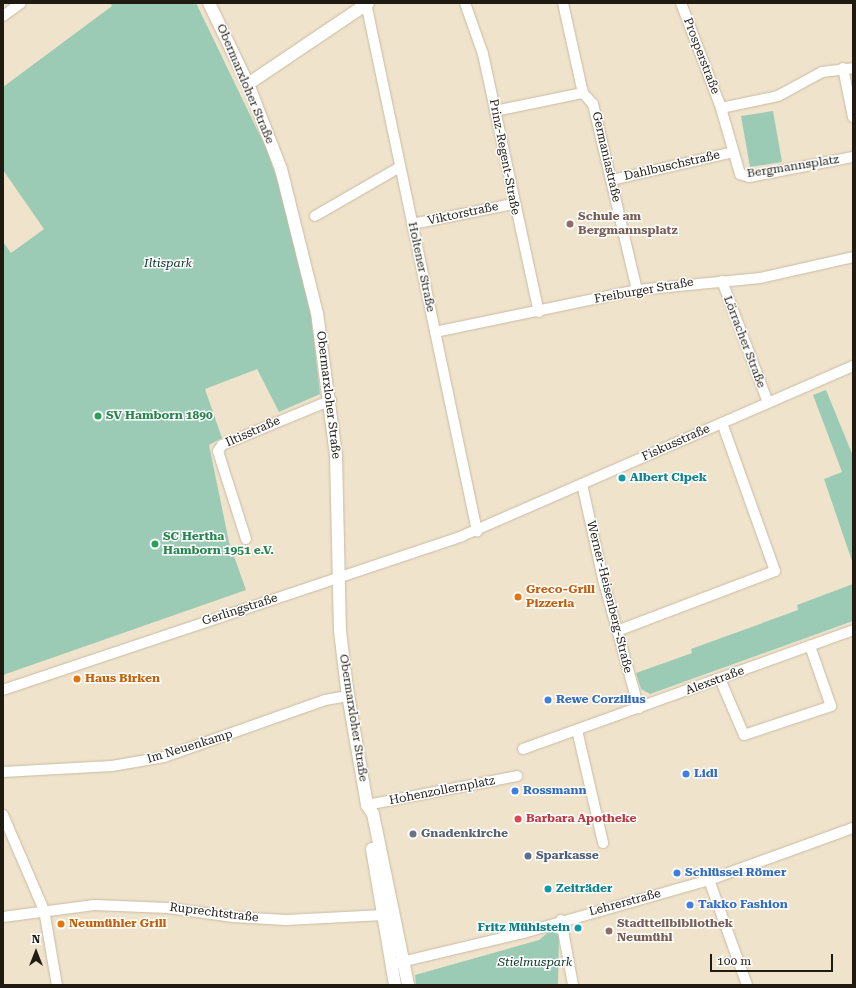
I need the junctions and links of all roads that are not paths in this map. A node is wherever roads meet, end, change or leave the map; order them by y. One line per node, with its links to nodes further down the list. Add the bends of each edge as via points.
1 (21, 3): 7 (street)
2 (209, 3): 9 (street, Obermarxloher Straße)
3 (367, 3): 9 (street); 16 (street, Holtener Straße)
4 (465, 3): 12 (street, Prinz-Regent-Straße, via 483,54)
5 (563, 3): 10 (street, Germaniastraße)
6 (681, 3): 11 (street, Prosperstraße)
7 (3, 16)
8 (848, 68): 11 (street, via 807,78 778,96); 13 (street)
9 (248, 84): 27 (street, Obermarxloher Straße, via 296,220)
10 (583, 93): 12 (street); 17 (street, Germaniastraße, via 593,104)
11 (721, 108): 14 (street, Bergmannsplatz)
12 (495, 111): 18 (street, Prinz-Regent-Straße)
13 (853, 117)
14 (733, 152): 15 (street, Bergmannsplatz, via 744,177); 17 (street, Dahlbuschstraße)
15 (853, 157)
16 (400, 167): 19 (street); 20 (street, Holtener Straße)
17 (612, 180): 23 (street, Germaniastraße)
18 (513, 204): 20 (street, Viktorstraße); 24 (street, Prinz-Regent-Straße)
19 (315, 216)
20 (412, 224): 25 (street, Holtener Straße)
21 (853, 257): 22 (street, Freiburger Straße, via 797,272)
22 (722, 281): 23 (street, Freiburger Straße); 28 (street, Lörracher Straße)
23 (636, 290): 24 (street, Freiburger Straße)
24 (539, 312): 25 (street, Freiburger Straße)
25 (435, 332): 31 (street, Holtener Straße)
26 (853, 366): 28 (street, Fiskusstraße)
27 (331, 400): 32 (street, Iltisstraße, via 222,445 218,451); 33 (street, Obermarxloher Straße, via 336,455)
28 (768, 403): 29 (street, Fiskusstraße)
29 (722, 423): 30 (street, Fiskusstraße); 35 (street, via 776,572)
30 (582, 484): 31 (street, Fiskusstraße); 35 (street, Werner-Heisenberg-Straße)
31 (477, 530): 33 (street, Gerlingstraße)
32 (246, 539)
33 (339, 578): 38 (street, Gerlingstraße); 39 (street, Obermarxloher Straße, via 340,631)
34 (853, 630): 36 (street, Alexstraße)
35 (617, 631): 40 (street, Werner-Heisenberg-Straße)
36 (810, 646): 37 (street, Alexstraße); 37 (street, via 831,706 744,735)
37 (720, 679): 40 (street, Alexstraße)
38 (3, 690)
39 (348, 696): 43 (street, Im Neuenkamp, via 325,700 164,757 112,766); 45 (street, Obermarxloher Straße)
40 (639, 708): 41 (street, Alexstraße)
41 (577, 730): 42 (street, Alexstraße); 48 (street)
42 (523, 749)
43 (3, 772)
44 (517, 776): 45 (street, Hohenzollernplatz)
45 (368, 805): 51 (street, Obermarxloher Straße, via 366,814); 54 (street, Obermarxloher Straße, via 373,814)
46 (3, 816): 50 (street)
47 (853, 828): 49 (street, Lehrerstraße)
48 (603, 843)
49 (710, 880): 53 (street, Lehrerstraße); 59 (street)
50 (44, 910): 51 (street, Ruprechtstraße, via 130,905 250,918); 52 (street, Ruprechtstraße); 55 (street)
51 (384, 915): 54 (street, Obermarxloher Straße)
52 (3, 917)
53 (561, 920): 54 (street, Lehrerstraße, via 523,933); 58 (street)
54 (398, 963): 56 (street, Obermarxloher Straße); 57 (street, Obermarxloher Straße)
55 (57, 985)
56 (395, 985)
57 (408, 985)
58 (573, 985)
59 (747, 985)

